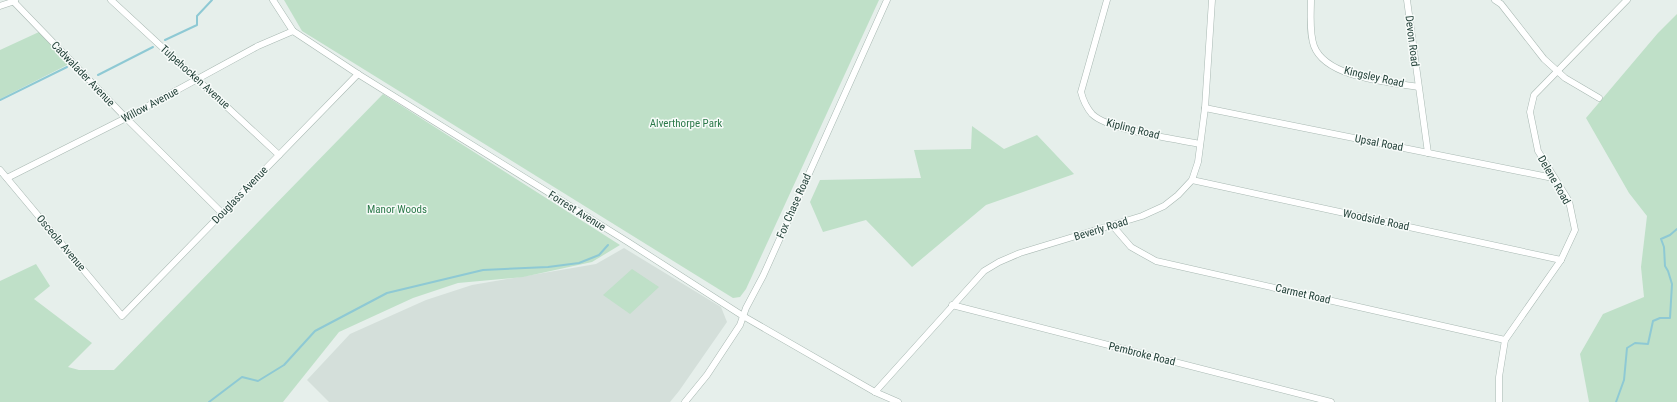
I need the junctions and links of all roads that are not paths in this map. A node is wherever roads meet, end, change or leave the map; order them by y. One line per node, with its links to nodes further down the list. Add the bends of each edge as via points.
1 (111, 0): 17 (street, Tulpehocken Avenue)
2 (273, 0): 14 (street, Forrest Avenue)
3 (887, 0): 34 (street, Fox Chase Road)
4 (1107, 0): 22 (street, Kipling Road, via 1081,92 1084,103 1092,114 1103,122 1117,127)
5 (1212, 0): 20 (street, Beverly Road)
6 (1311, 0): 18 (street, Kingsley Road, via 1314,47 1324,60 1344,72)
7 (1407, 0): 18 (street, Devon Road)
8 (1495, 0): 12 (street)
9 (1505, 0): 12 (street)
10 (1627, 0): 15 (street, Delene Road)
11 (15, 1): 13 (street); 21 (street, Cadwalader Avenue)
12 (1501, 4): 15 (street, via 1544,59)
13 (0, 6)
14 (293, 31): 16 (street, Forrest Avenue); 17 (street, Willow Avenue, via 258,46)
15 (1557, 71): 19 (street); 27 (street, Delene Road, via 1534,95 1530,112 1538,151)
16 (358, 74): 24 (street, Douglass Avenue); 34 (street, Forrest Avenue)
17 (198, 79): 21 (street, Willow Avenue); 24 (street, Tulpehocken Avenue)
18 (1418, 87): 23 (street, Devon Road)
19 (1599, 98)
20 (1205, 108): 22 (street, Beverly Road); 23 (street, Upsal Road)
21 (126, 118): 26 (street, Willow Avenue); 29 (street, Cadwalader Avenue)
22 (1200, 144): 28 (street, Beverly Road)
23 (1428, 152): 27 (street, Upsal Road)
24 (279, 155): 29 (street, Douglass Avenue)
25 (0, 170): 26 (street, Osceola Avenue)
26 (7, 178): 33 (street, Osceola Avenue)
27 (1553, 178): 31 (street, Delene Road, via 1569,201 1575,230)
28 (1192, 180): 30 (street, Beverly Road, via 1178,196 1164,206); 31 (street, Woodside Road)
29 (222, 213): 33 (street, Douglass Avenue)
30 (1112, 225): 32 (street, Beverly Road, via 998,262 984,271); 35 (street, Carmet Road, via 1131,247 1156,261)
31 (1561, 260): 35 (street, Delene Road)
32 (952, 305): 36 (street, Beverly Road); 39 (street, Pembroke Road)
33 (122, 316)
34 (743, 316): 36 (street, Forrest Avenue); 37 (street, Fox Chase Road, via 740,325)
35 (1505, 340): 40 (street, Delene Road, via 1499,377)
36 (875, 392): 38 (street, Forrest Avenue)
37 (685, 402)
38 (898, 402)
39 (1331, 402)
40 (1499, 402)

